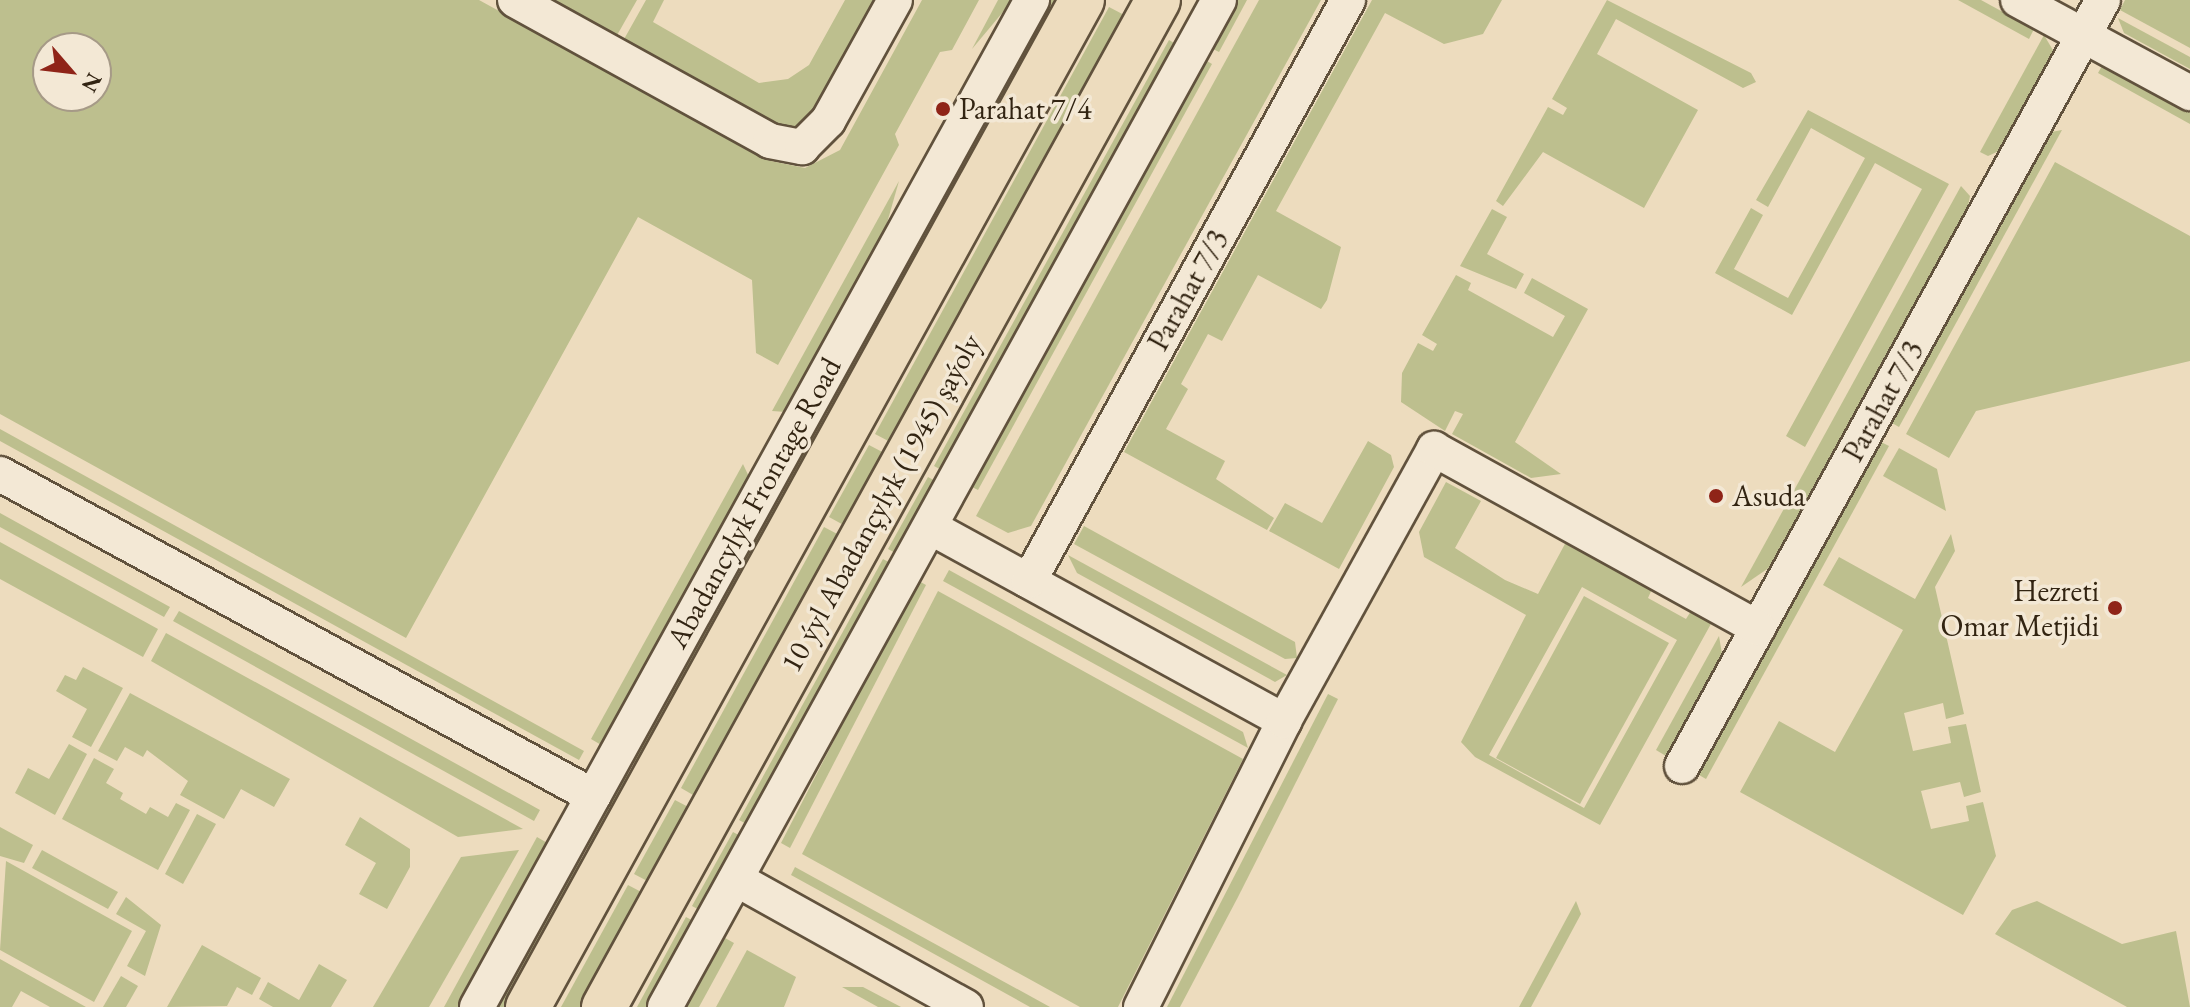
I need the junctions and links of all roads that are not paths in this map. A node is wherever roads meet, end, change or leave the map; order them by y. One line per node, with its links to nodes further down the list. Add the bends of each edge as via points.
1 (515, 0): 2 (street, via 770,141 802,147 828,121)
2 (895, 0)
3 (1032, 0): 18 (street, Abadancylyk Frontage Road)
4 (1082, 0): 21 (main road)
5 (1158, 0): 22 (main road, 10 ýyl Abadançylyk (1945) şaýoly)
6 (1219, 0): 13 (street)
7 (1348, 0): 14 (street, Parahat 7/3)
8 (2018, 0): 10 (street)
9 (2103, 0): 10 (street, Parahat 7/3)
10 (2083, 36): 11 (street); 15 (street, Parahat 7/3)
11 (2190, 93)
12 (0, 474): 18 (street)
13 (930, 527): 14 (street); 19 (street)
14 (1029, 581): 16 (street)
15 (1758, 628): 16 (street, via 1434,449); 17 (street, Parahat 7/3)
16 (1284, 721): 25 (street)
17 (1682, 766)
18 (593, 796): 20 (street, Abadancylyk Frontage Road)
19 (736, 879): 23 (street); 24 (street)
20 (477, 1007)
21 (528, 1007)
22 (604, 1007)
23 (665, 1007)
24 (966, 1007)
25 (1141, 1007)

